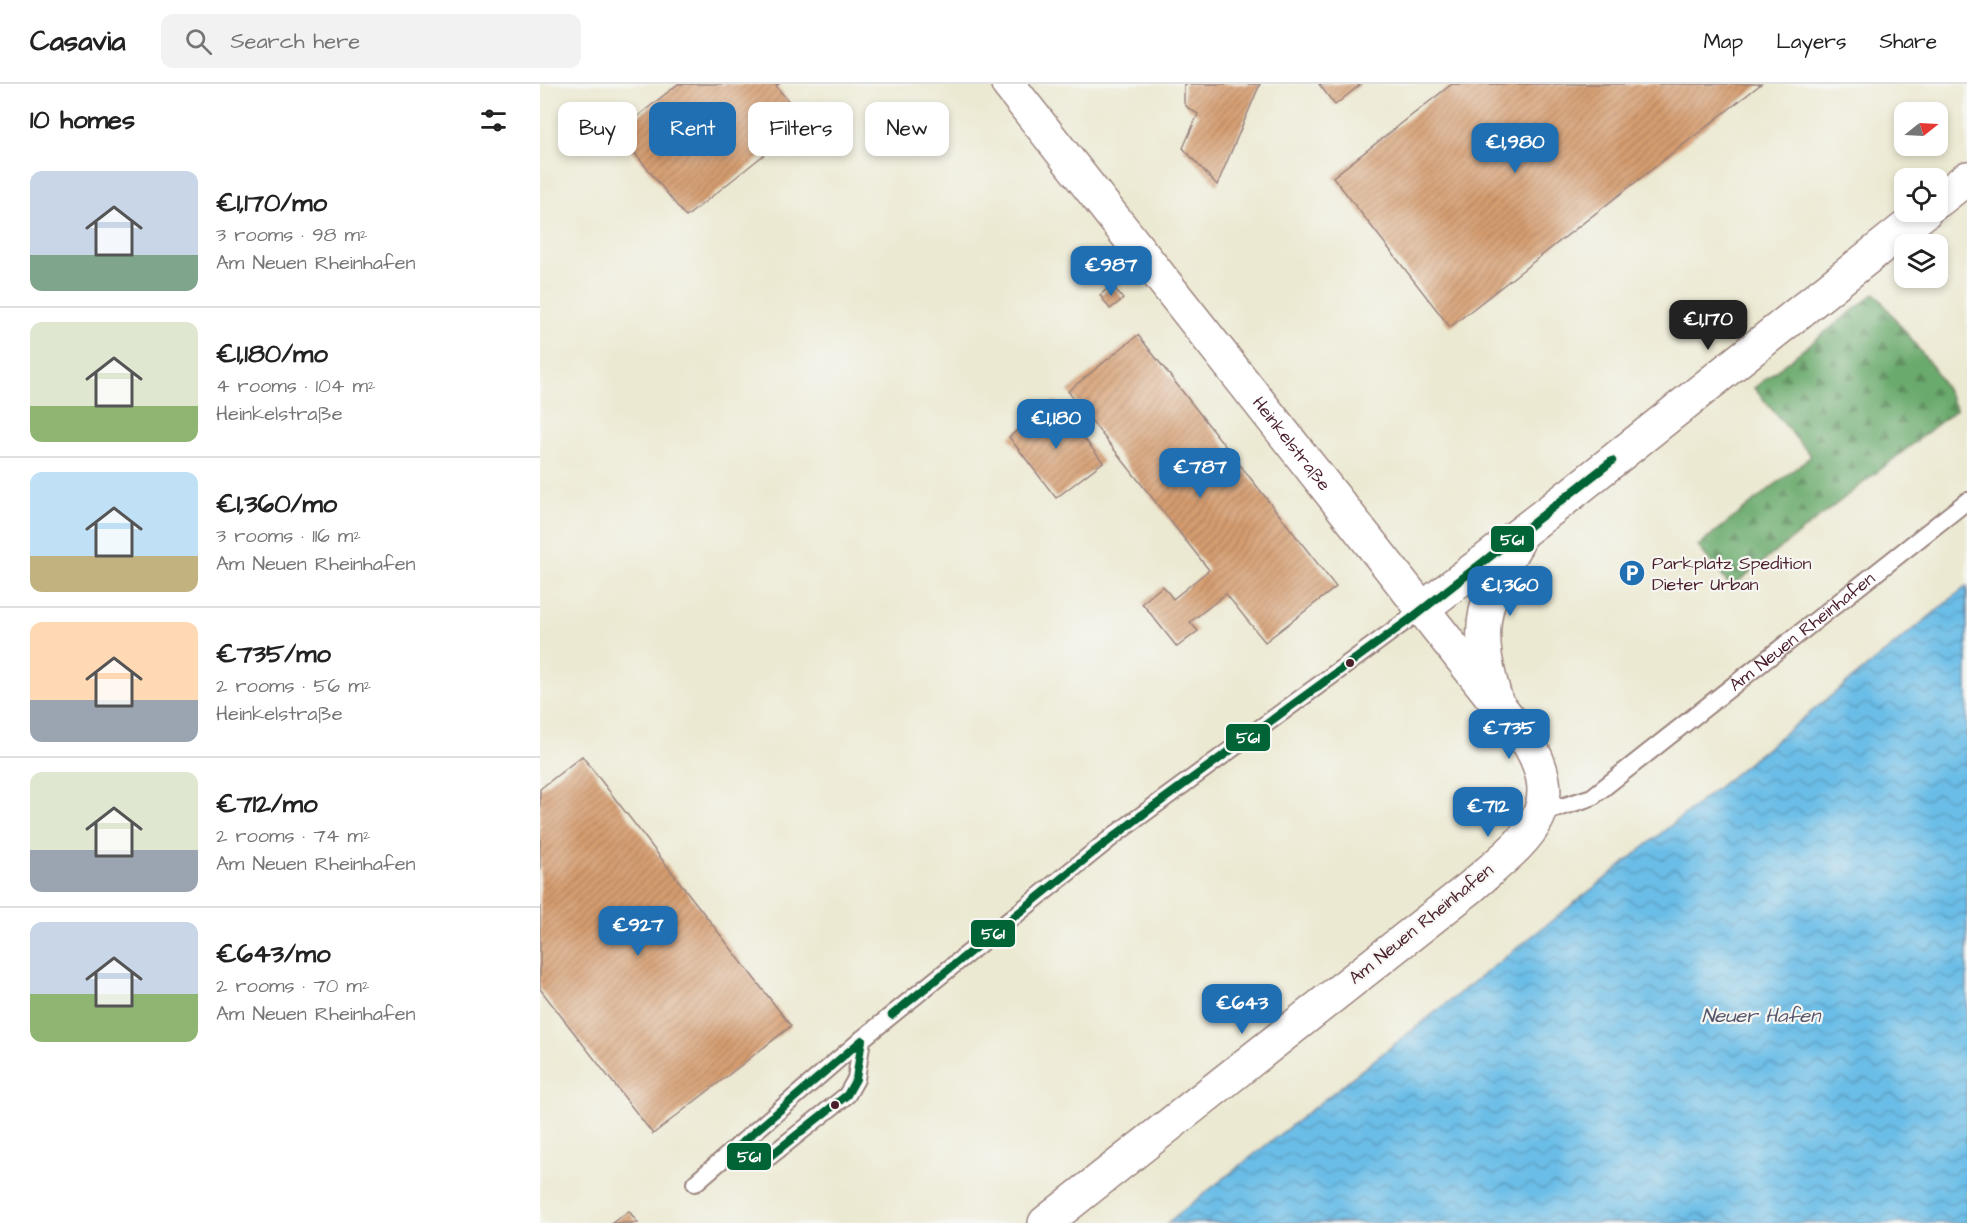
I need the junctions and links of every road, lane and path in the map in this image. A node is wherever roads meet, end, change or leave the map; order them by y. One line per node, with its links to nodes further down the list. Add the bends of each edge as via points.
1 (1008, 84): 7 (street, Heinkelstraße)
2 (1967, 178): 3 (street)
3 (1948, 193)
4 (1912, 222): 6 (street)
5 (1967, 501): 9 (lane, Am Neuen Rheinhafen, via 1592,797)
6 (1524, 531): 7 (street); 8 (street, via 1495,579 1485,609 1482,641)
7 (1421, 610): 8 (street, Heinkelstraße); 10 (lane, via 1116,834)
8 (1498, 705): 9 (street, Heinkelstraße, via 1538,759 1545,782)
9 (1540, 814): 13 (street, Am Neuen Rheinhafen, via 1524,840 1470,887)
10 (862, 1039): 11 (lane); 11 (lane, via 856,1079 847,1095 769,1157 751,1158)
11 (738, 1146): 12 (lane)
12 (695, 1183)
13 (1045, 1223)

